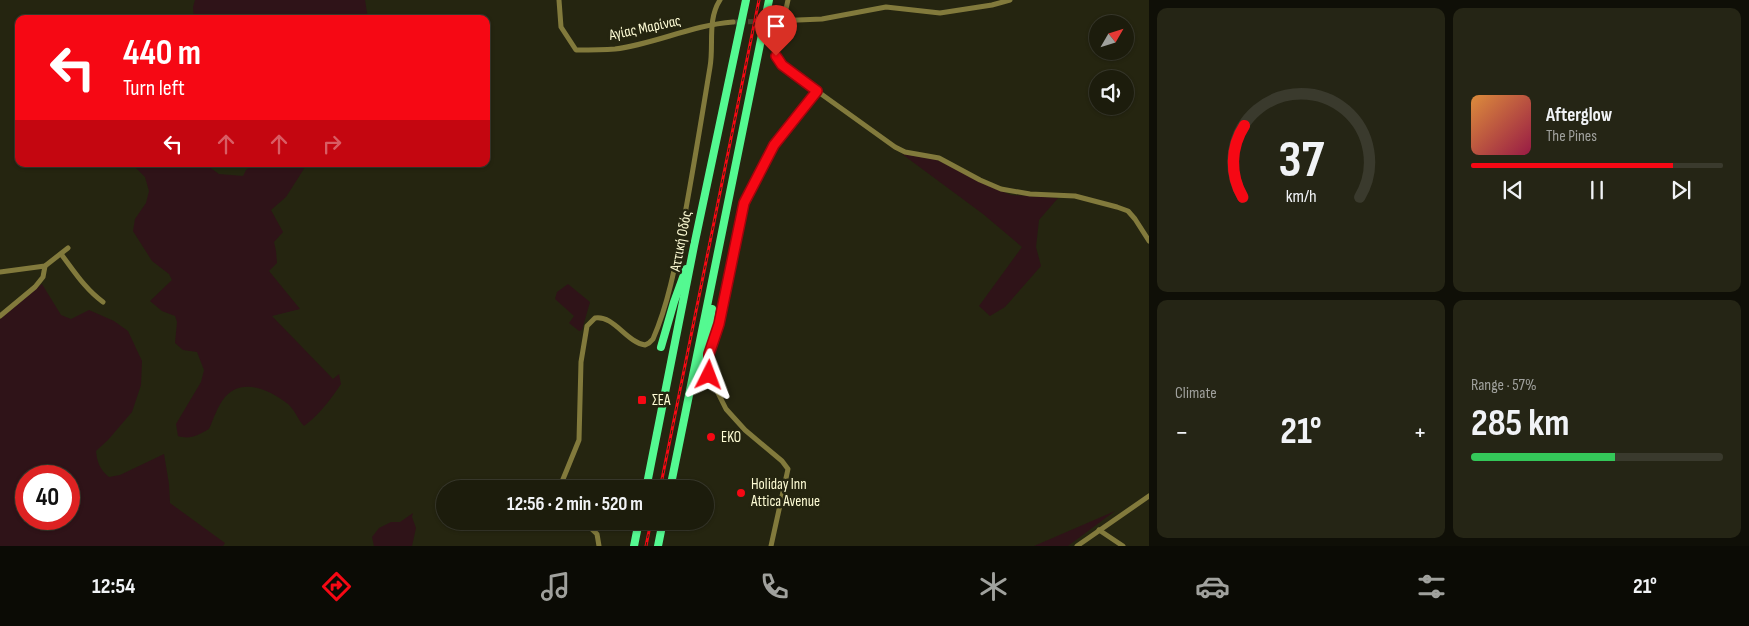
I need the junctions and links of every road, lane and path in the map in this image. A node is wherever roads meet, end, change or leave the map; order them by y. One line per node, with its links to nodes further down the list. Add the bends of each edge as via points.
1 (559, 0): 10 (street, Αγίας Μαρίνας, via 561,27 576,50 615,49)
2 (720, 0): 10 (street)
3 (746, 0): 14 (highway, Αττική Οδός)
4 (770, 0): 12 (highway)
5 (788, 0): 8 (street)
6 (1010, 0): 8 (street, via 940,13 886,7 842,16)
7 (774, 21): 8 (street)
8 (784, 21): 11 (street, via 777,59)
9 (732, 22): 10 (street)
10 (712, 24): 23 (street, via 712,55 705,101 666,305 653,339 644,345 601,318 595,318 587,326 580,362 579,440)
11 (817, 91): 13 (street, via 905,152 939,158 1001,189 1075,196 1128,211); 34 (street, via 774,145 744,203 719,324 709,354 709,375 726,409 788,469)
12 (730, 195): 22 (highway, via 727,234); 25 (highway)
13 (1149, 241)
14 (694, 246): 21 (highway); 24 (highway, Αττική Οδός)
15 (68, 248): 16 (street)
16 (61, 254): 17 (street); 19 (street)
17 (45, 266): 18 (street); 20 (street, via 44,277)
18 (0, 272)
19 (102, 302)
20 (0, 316)
21 (661, 347)
22 (702, 369)
23 (563, 480)
24 (648, 480)
25 (672, 480)
26 (1149, 496): 30 (street)
27 (593, 530): 31 (street, via 597,534)
28 (637, 530): 32 (highway)
29 (661, 530): 33 (highway)
30 (1099, 530): 35 (street); 36 (street)
31 (599, 546)
32 (634, 546)
33 (658, 546)
34 (771, 546)
35 (1077, 546)
36 (1123, 546)

